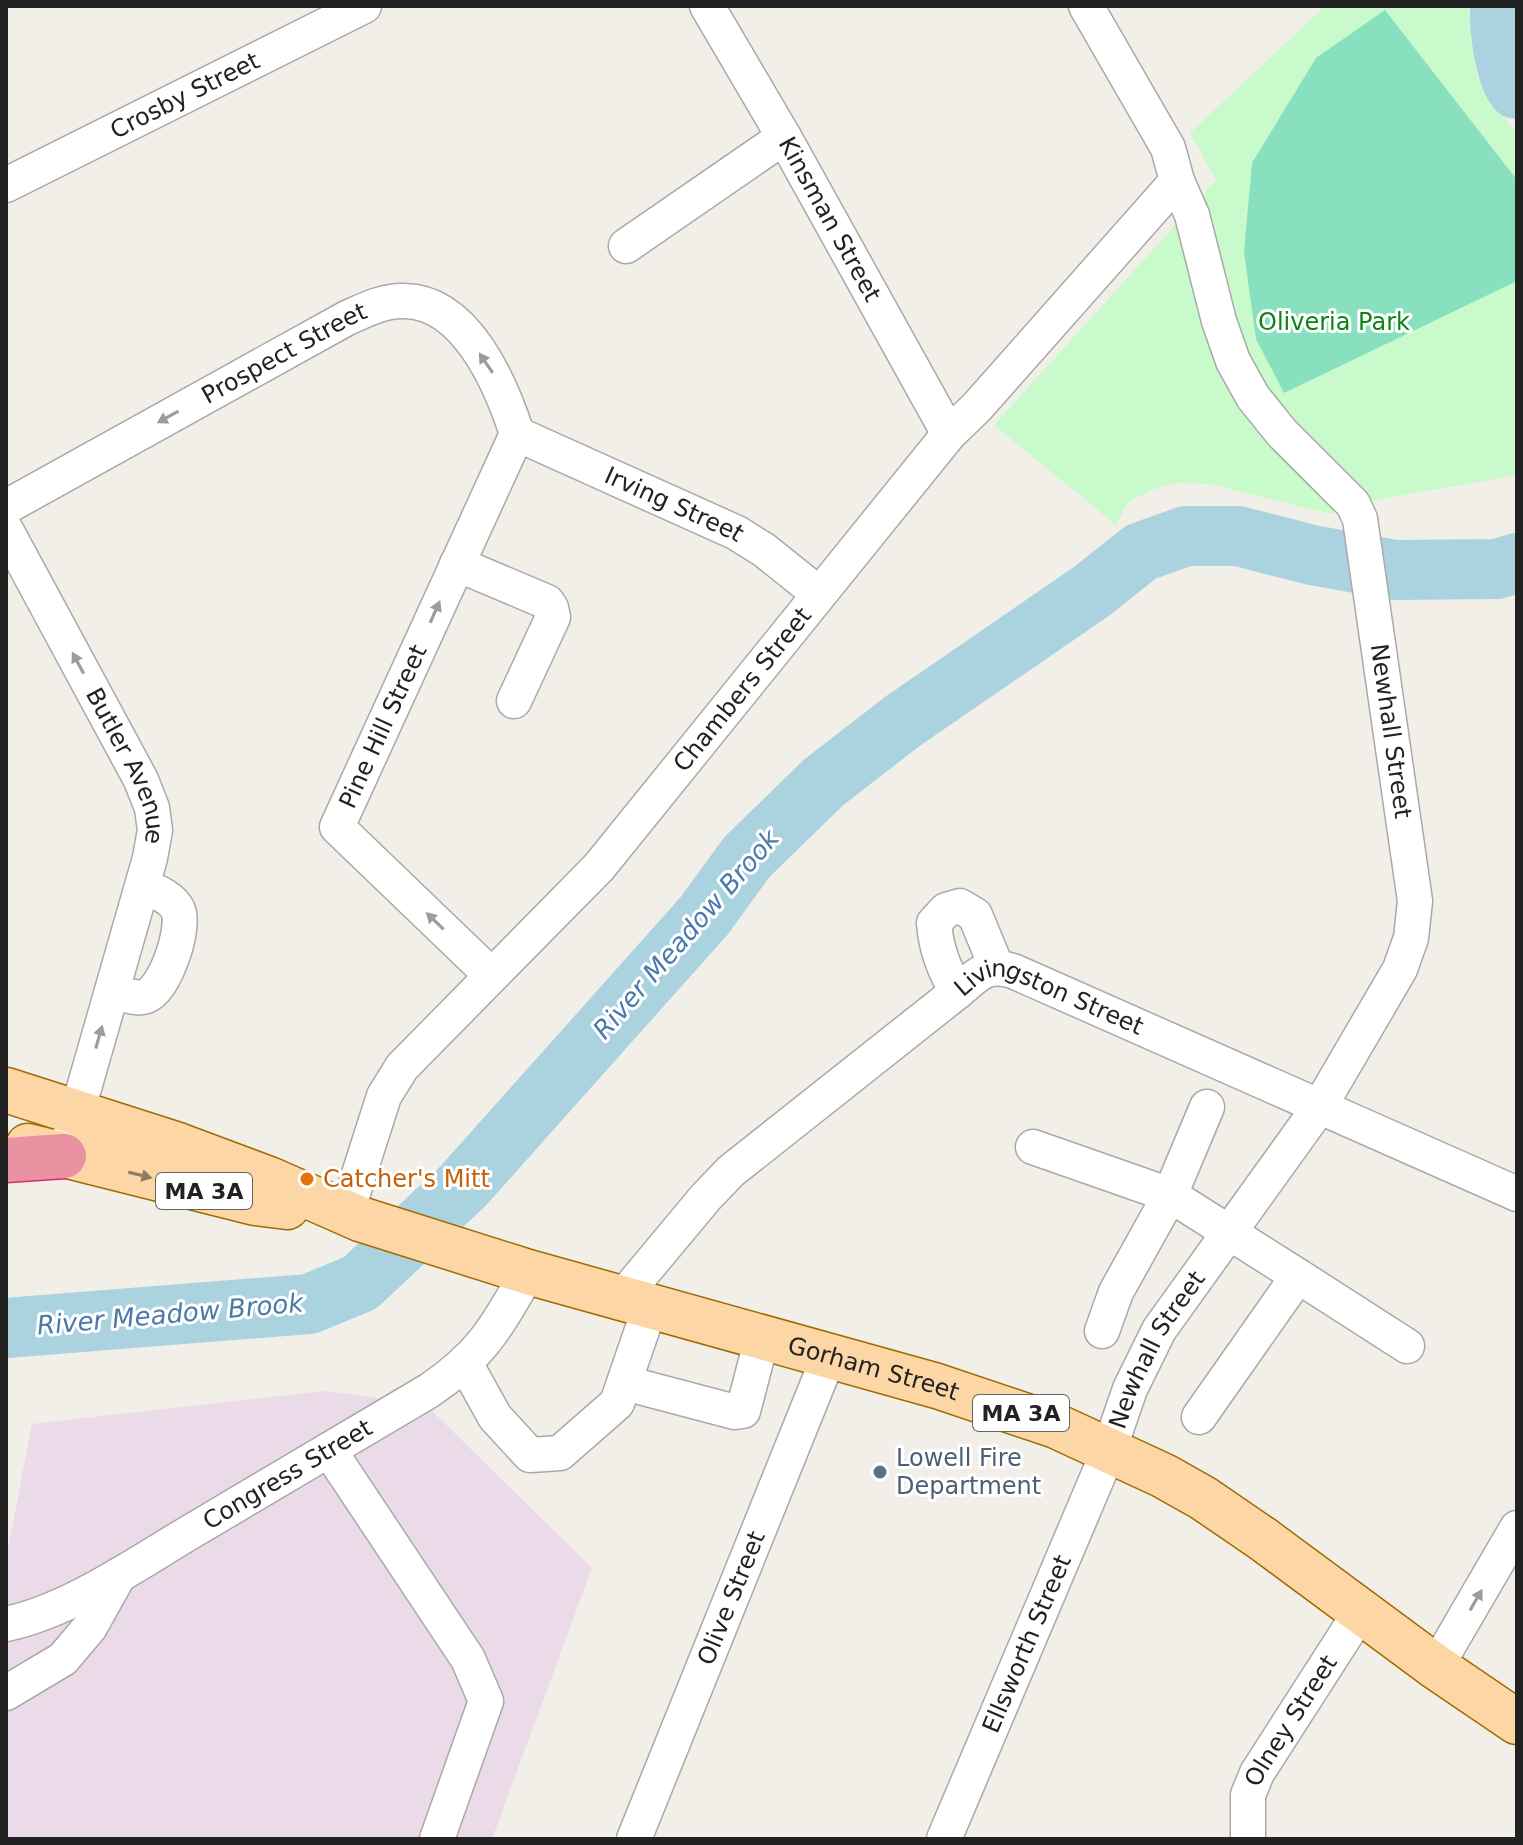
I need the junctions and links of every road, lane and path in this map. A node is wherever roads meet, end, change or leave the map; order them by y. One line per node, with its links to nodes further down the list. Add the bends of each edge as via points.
1 (364, 6): 6 (street, Crosby Street)
2 (707, 6): 4 (street, Kinsman Street)
3 (1086, 6): 5 (street, Newhall Street, via 1168,148)
4 (784, 137): 7 (street); 9 (street, Kinsman Street)
5 (1177, 181): 9 (street, Chambers Street); 21 (street, Newhall Street, via 1192,215 1233,361 1282,433 1353,504 1374,605 1415,901 1411,938 1400,969)
6 (6, 185)
7 (626, 246)
8 (517, 434): 10 (street, Prospect Street, one-way to 10, via 496,378 471,341 452,319 426,304 403,301 375,305 347,318); 12 (street, Pine Hill Street); 13 (street, Irving Street, via 737,533)
9 (949, 434): 13 (street, Chambers Street)
10 (6, 507)
11 (6, 530): 15 (street, Butler Avenue, one-way to 11, via 155,830 152,808)
12 (457, 564): 14 (street, via 551,608 553,617); 17 (street, Pine Hill Street, one-way to 12, via 337,827)
13 (819, 594): 17 (street, Chambers Street, via 607,857)
14 (514, 701)
15 (143, 886): 18 (street, Butler Avenue); 18 (street, via 171,901 180,916 165,978 154,993 142,998)
16 (996, 966): 19 (street, Livingston Street); 19 (street, via 975,915 960,906 946,910 934,923 936,943); 21 (street, Livingston Street)
17 (491, 975): 30 (street, Chambers Street, via 410,1058 384,1096)
18 (112, 991): 23 (street, Butler Avenue, one-way to 18)
19 (957, 992): 34 (street, Livingston Street, via 731,1171 706,1197)
20 (6, 1090): 23 (main road, Gorham Street / MA 3A)
21 (1320, 1106): 28 (street, Livingston Street); 31 (street, Newhall Street)
22 (1207, 1107): 29 (street)
23 (77, 1112): 26 (street, Butler Avenue); 30 (main road, Gorham Street / MA 3A, via 269,1179)
24 (6, 1140): 26 (main road, Gorham Street / MA 3A)
25 (1033, 1147): 29 (street)
26 (64, 1156): 27 (highway); 30 (main road, Gorham Street / MA 3A, one-way to 30, via 255,1203)
27 (6, 1160)
28 (1517, 1194)
29 (1170, 1195): 31 (street); 35 (street, via 1116,1292)
30 (353, 1217): 32 (main road, Gorham Street / MA 3A)
31 (1229, 1233): 33 (street); 43 (street, Newhall Street, via 1159,1330 1130,1389)
32 (528, 1272): 34 (main road, Gorham Street / MA 3A); 39 (street, Congress Street, via 494,1331)
33 (1298, 1276): 37 (street); 41 (street)
34 (636, 1303): 36 (main road, Gorham Street / MA 3A); 40 (street)
35 (1102, 1331)
36 (762, 1338): 38 (main road, Gorham Street / MA 3A); 40 (street, via 743,1411)
37 (1407, 1346)
38 (829, 1356): 43 (main road, Gorham Street / MA 3A, via 1002,1406); 52 (street, Olive Street)
39 (465, 1363): 40 (street, via 495,1417 530,1455 560,1453 617,1403); 42 (street, Congress Street)
40 (625, 1383)
41 (1199, 1417)
42 (329, 1450): 45 (street, Congress Street); 51 (street, via 468,1659 486,1701)
43 (1109, 1450): 46 (main road, Gorham Street / MA 3A, via 1203,1498); 53 (street, Ellsworth Street)
44 (1517, 1528): 48 (street, one-way to 44)
45 (119, 1575): 47 (street, Congress Street); 49 (street, via 90,1627 63,1659)
46 (1361, 1611): 48 (main road, Gorham Street / MA 3A); 54 (street, Olney Street, via 1257,1773 1248,1795)
47 (6, 1624)
48 (1436, 1667): 50 (main road, Gorham Street / MA 3A)
49 (6, 1693)
50 (1517, 1722)
51 (437, 1839)
52 (634, 1839)
53 (944, 1839)
54 (1248, 1839)

